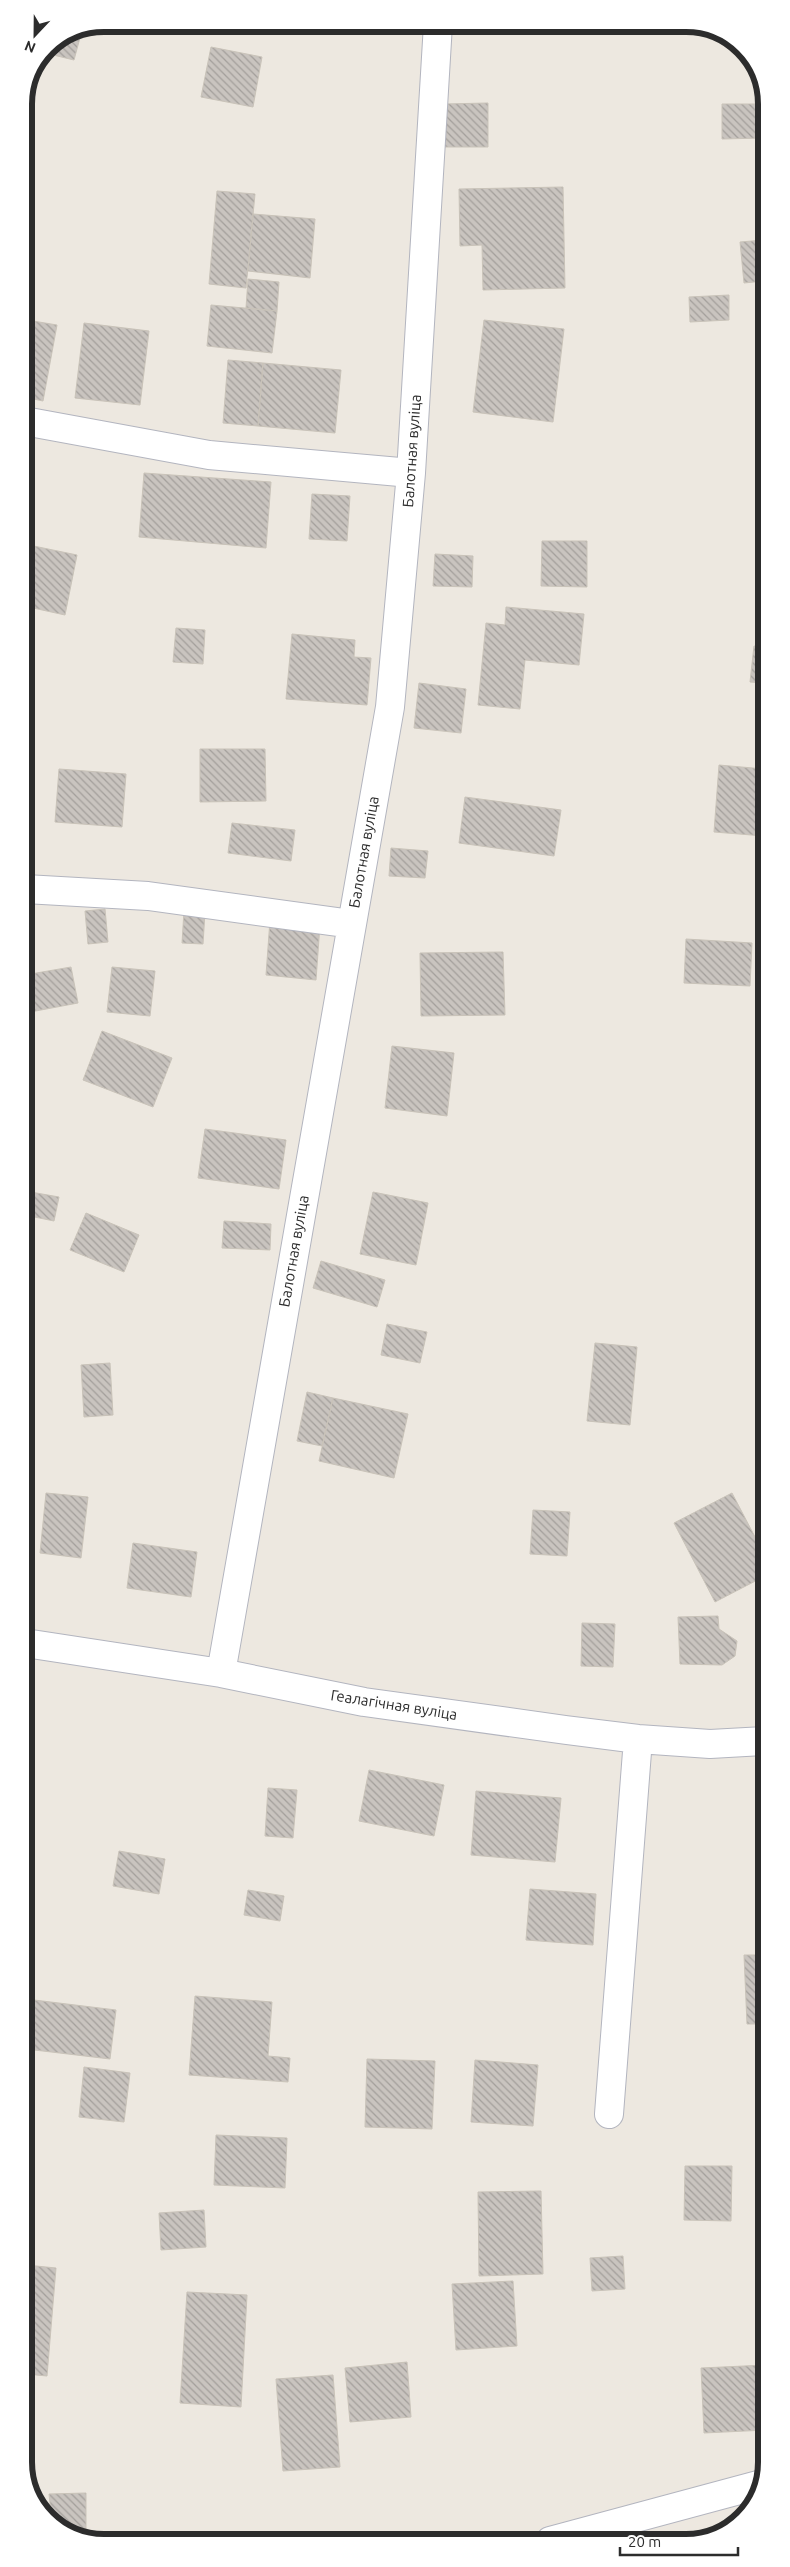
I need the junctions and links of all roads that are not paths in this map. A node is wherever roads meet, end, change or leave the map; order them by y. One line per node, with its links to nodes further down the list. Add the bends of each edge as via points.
1 (438, 33): 3 (street, Балотная вуліца)
2 (32, 422): 3 (street, via 209,455)
3 (412, 473): 5 (street, Балотная вуліца, via 390,707)
4 (32, 889): 5 (street, via 148,896)
5 (352, 924): 7 (street, Балотная вуліца)
6 (32, 1644): 7 (street, Геалагічная вуліца)
7 (220, 1672): 8 (street, Геалагічная вуліца, via 364,1702)
8 (638, 1739): 9 (street, Геалагічная вуліца, via 710,1744); 10 (street)
9 (758, 1741)
10 (609, 2114)
11 (753, 2486): 12 (street)
12 (576, 2534)

